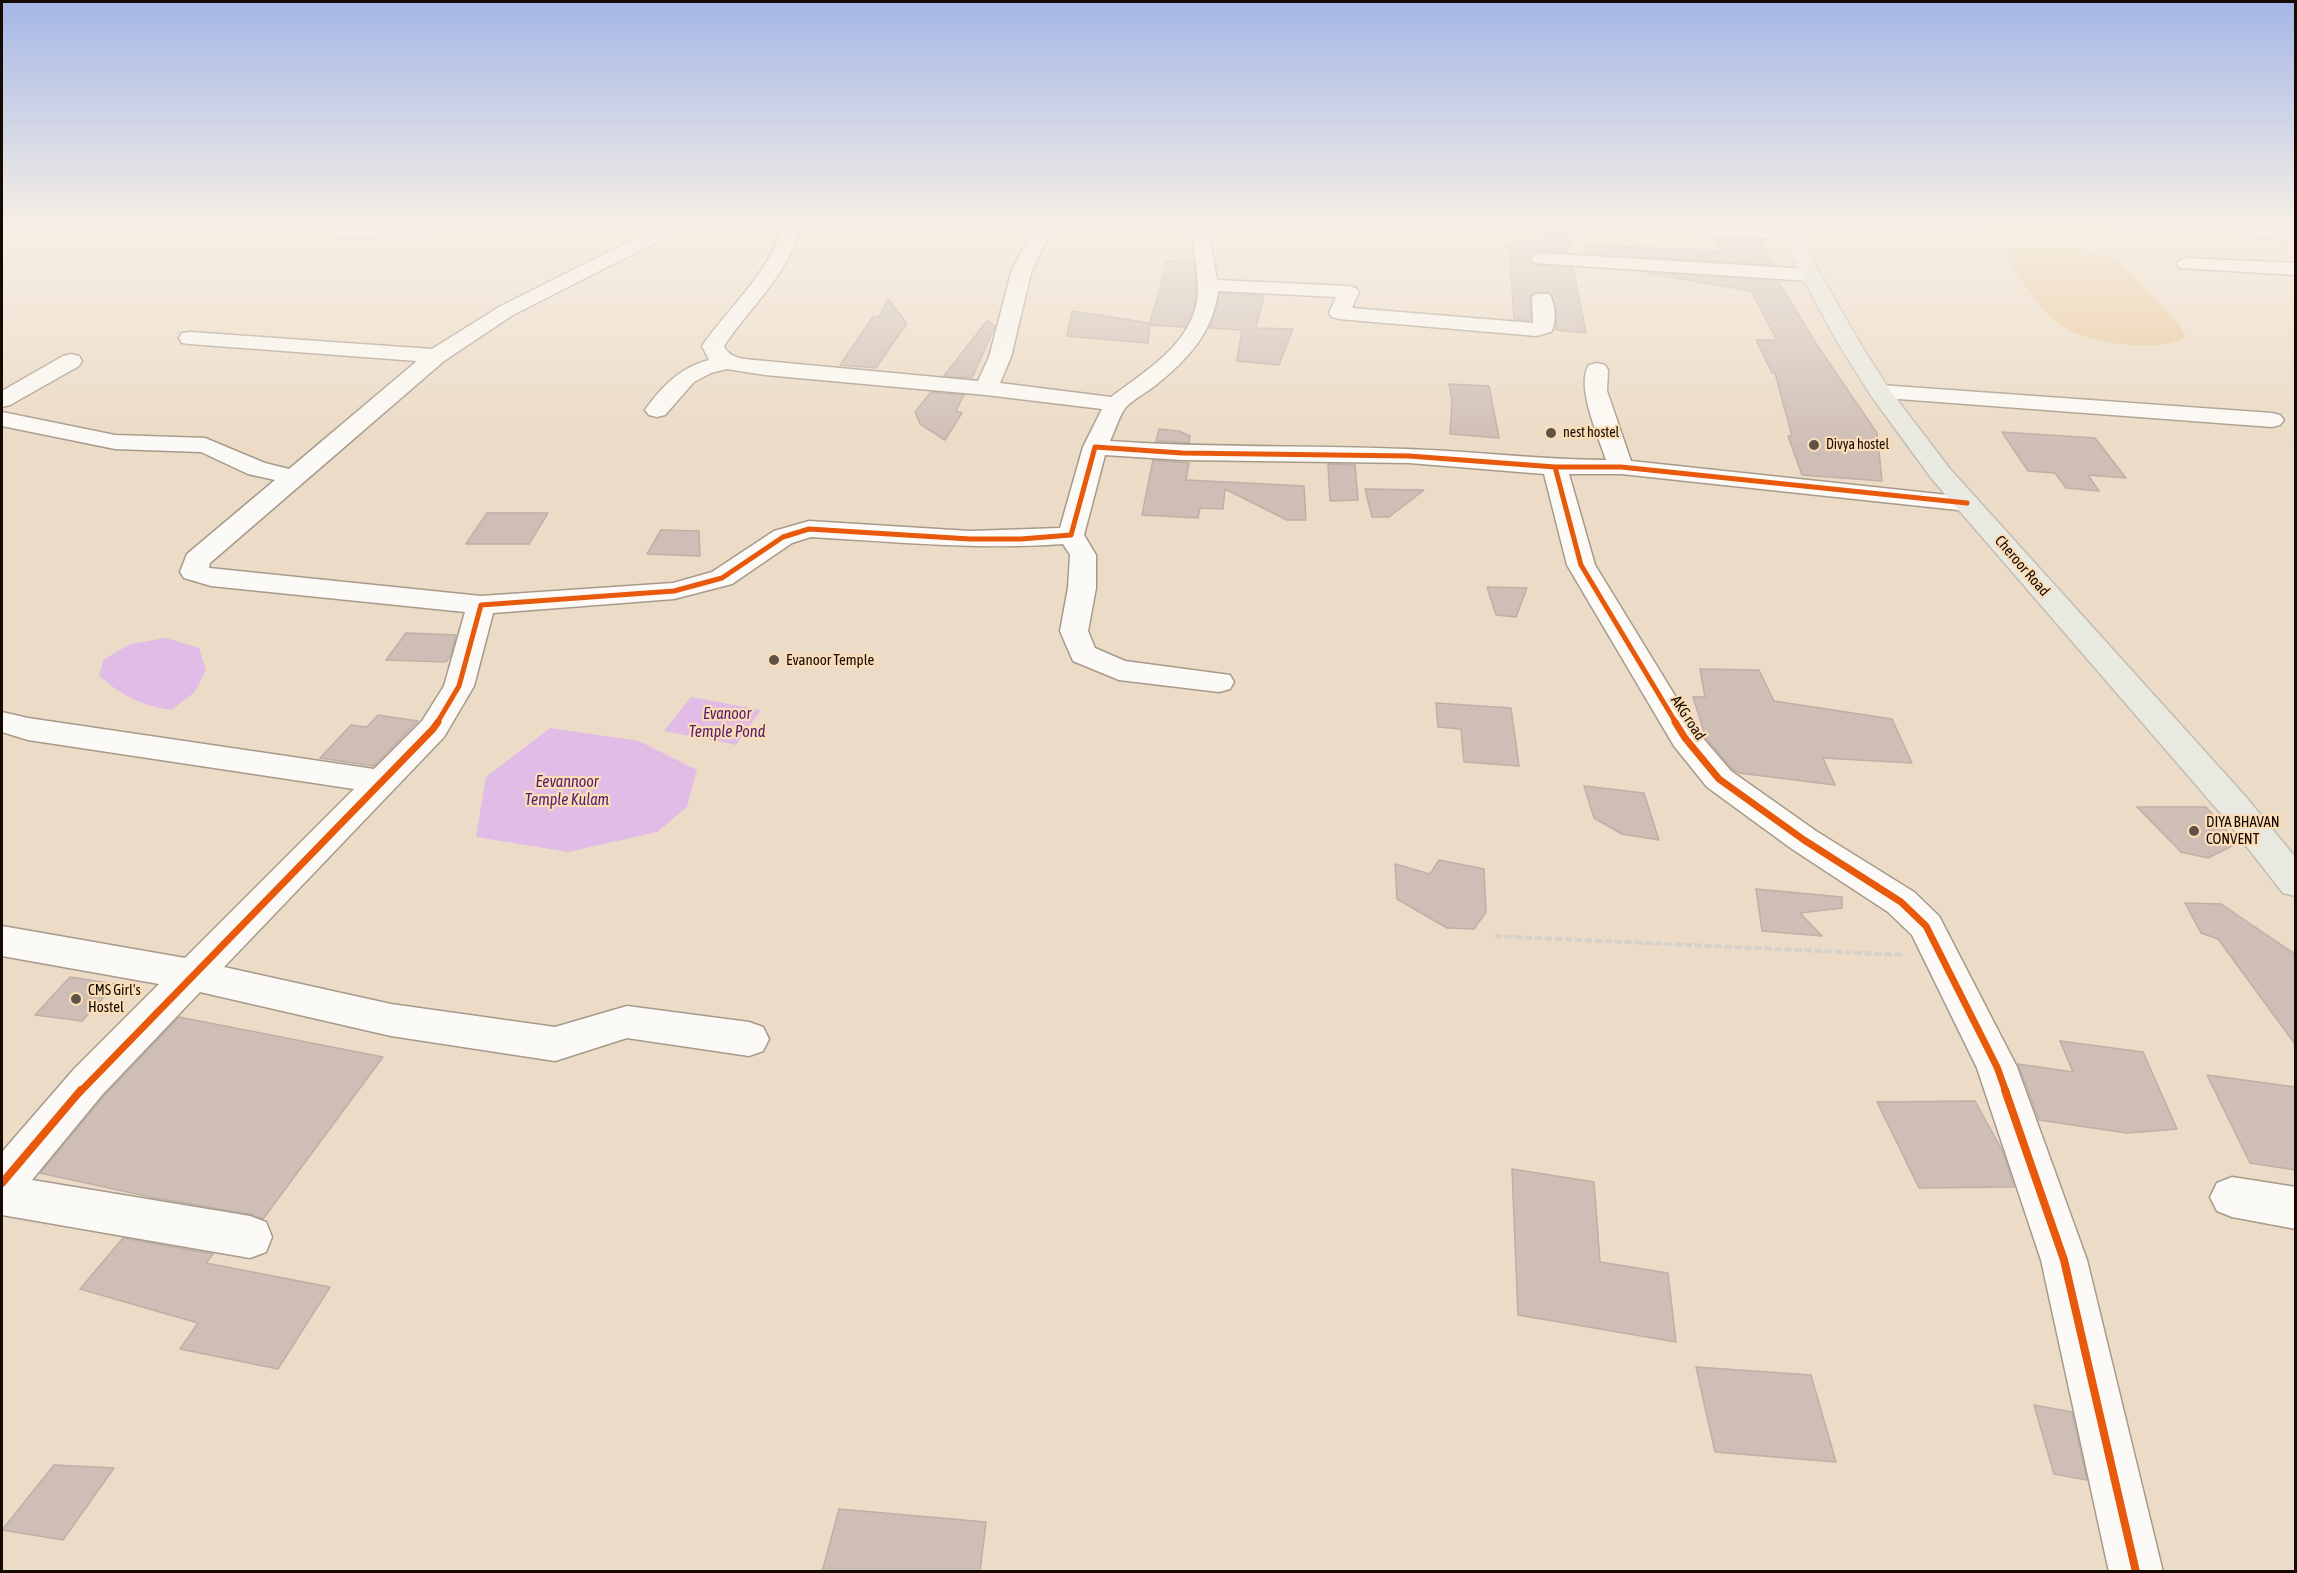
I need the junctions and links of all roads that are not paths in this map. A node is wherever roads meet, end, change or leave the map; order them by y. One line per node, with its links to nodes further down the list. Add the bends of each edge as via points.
1 (531, 298): 9 (street)
2 (747, 298): 11 (street, via 713,346)
3 (1015, 298): 13 (street, via 1000,357)
4 (1205, 298): 16 (street, via 1203,318 1181,353)
5 (1346, 298): 6 (street, via 1339,313 1536,330 1544,328)
6 (1542, 298)
7 (1824, 298): 14 (main road, Cheroor Road)
8 (190, 339): 9 (street)
9 (436, 356): 23 (street)
10 (71, 361): 15 (street)
11 (727, 362): 13 (street); 17 (street, via 703,367 684,379)
12 (1598, 370): 22 (street, via 1596,391)
13 (986, 388): 16 (street)
14 (1880, 392): 19 (street); 24 (main road, Cheroor Road)
15 (2, 400)
16 (1116, 404): 20 (street)
17 (657, 410)
18 (2, 419): 23 (street, via 115,442 205,445 257,469)
19 (2272, 420)
20 (1095, 447): 21 (street, via 1182,453 1409,456); 25 (street)
21 (1556, 467): 22 (street); 39 (street, AKG road, via 1581,564 1685,738 1719,779 1901,902 1926,926 1997,1067 2064,1260)
22 (1621, 467): 24 (street)
23 (293, 477): 26 (street, via 197,560 194,572 211,578)
24 (1967, 503): 30 (main road, Cheroor Road, via 2226,797)
25 (1071, 535): 26 (street, via 970,539 808,529 783,537 722,578 674,591); 27 (street, via 1083,555 1074,631 1083,654 1119,670)
26 (481, 605): 29 (street, via 459,686 433,729)
27 (1219, 682)
28 (2, 722): 29 (street)
29 (381, 782): 32 (street)
30 (2295, 883)
31 (2, 941): 32 (street)
32 (192, 975): 33 (street, via 391,1020 555,1044 627,1022); 34 (street, via 88,1082)
33 (749, 1039)
34 (2, 1183)
35 (2, 1195): 38 (street)
36 (2232, 1197): 37 (street)
37 (2295, 1208)
38 (250, 1238)
39 (2136, 1572)

